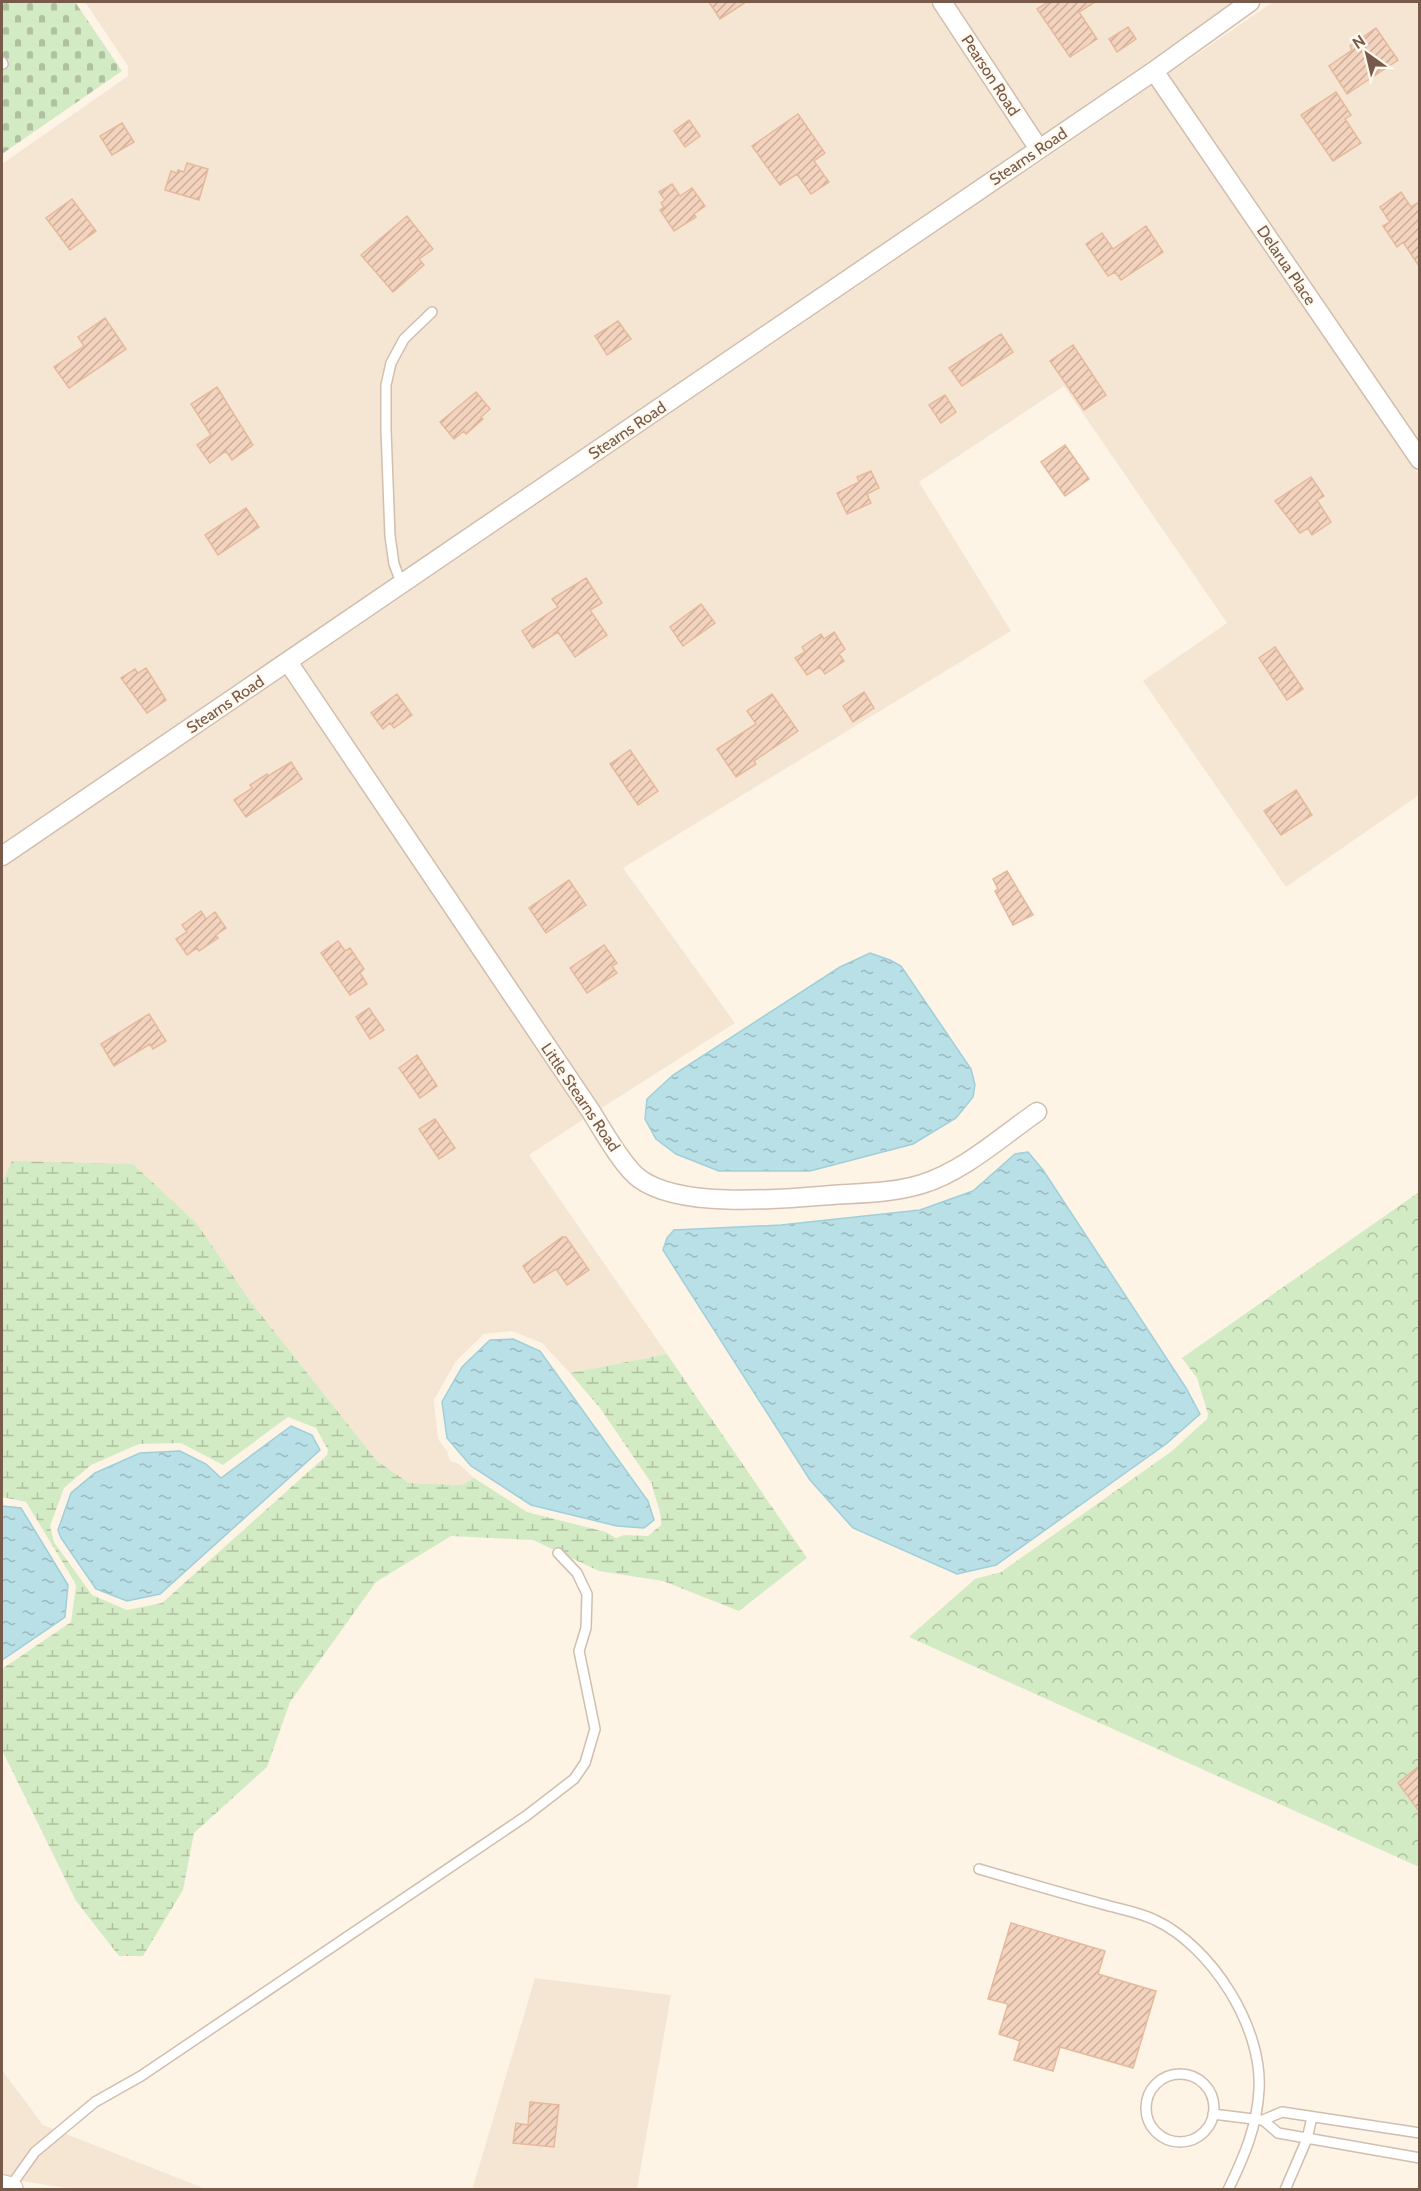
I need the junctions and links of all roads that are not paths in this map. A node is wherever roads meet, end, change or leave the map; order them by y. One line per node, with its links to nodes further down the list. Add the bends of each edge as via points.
1 (942, 2): 4 (street, Pearson Road)
2 (1250, 2): 3 (street, Stearns Road)
3 (1154, 71): 4 (street, Stearns Road); 6 (street, Delarua Place)
4 (1039, 149): 7 (street, Stearns Road)
5 (432, 312): 7 (lane, via 404,339 391,363 386,385 390,536)
6 (1419, 460)
7 (402, 585): 8 (street, Stearns Road)
8 (288, 662): 9 (street, Stearns Road); 10 (street, Little Stearns Road, via 639,1179 680,1194 713,1199 887,1191 922,1184 942,1175)
9 (2, 856)
10 (1037, 1113)
11 (558, 1553): 20 (lane, via 577,1573 587,1594 586,1628 579,1651 595,1729 585,1763 574,1779 526,1816 141,2076 95,2102 35,2152)
12 (979, 1869): 15 (lane, via 1154,1919 1184,1938 1229,1989 1243,2018 1255,2052)
13 (1213, 2114): 13 (lane, via 1214,2103 1204,2084 1185,2075 1164,2078 1155,2085 1146,2104 1151,2126 1159,2135 1181,2142 1202,2134); 15 (lane)
14 (1312, 2117): 15 (lane, via 1282,2112); 16 (lane); 17 (lane)
15 (1260, 2120): 17 (lane, via 1278,2133); 21 (lane)
16 (1419, 2133)
17 (1307, 2139): 18 (lane); 22 (lane)
18 (1419, 2158)
19 (2, 2188): 20 (main road)
20 (10, 2189)
21 (1228, 2190)
22 (1285, 2190)

